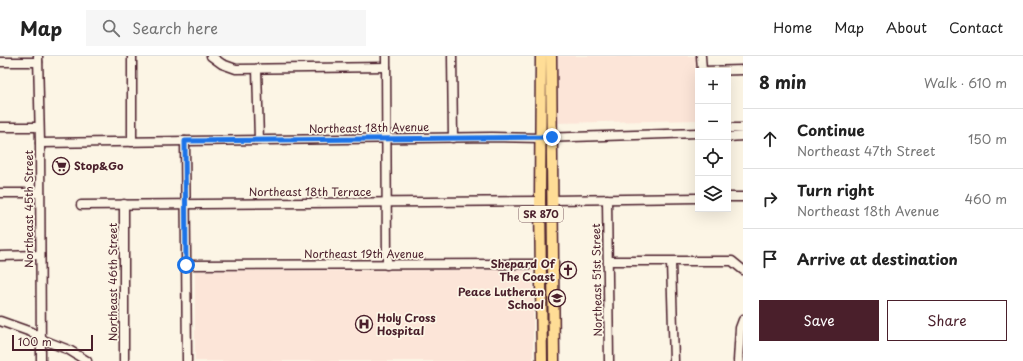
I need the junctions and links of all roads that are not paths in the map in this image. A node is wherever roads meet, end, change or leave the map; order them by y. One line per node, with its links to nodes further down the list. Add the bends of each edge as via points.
1 (132, 56): 29 (street)
2 (211, 56): 12 (street, via 222,64 236,68)
3 (386, 56): 10 (street)
4 (452, 56): 23 (street)
5 (540, 56): 24 (main road, SR 870)
6 (552, 56): 21 (main road, SR 870)
7 (701, 56): 11 (street)
8 (38, 59): 9 (street); 16 (street, Northeast 45th Street)
9 (0, 62)
10 (386, 67): 12 (street); 25 (street)
11 (703, 68)
12 (257, 69): 26 (street)
13 (731, 70): 14 (street)
14 (743, 70)
15 (0, 127): 16 (street)
16 (39, 127): 28 (street, Northeast 45th Street)
17 (731, 128): 18 (street)
18 (743, 128)
19 (695, 134): 21 (street, Northeast 18th Avenue)
20 (743, 136): 22 (street)
21 (552, 137): 24 (street, Northeast 18th Avenue); 36 (main road, SR 870)
22 (731, 137)
23 (453, 138): 24 (street, Northeast 18th Avenue); 25 (street, Northeast 18th Avenue)
24 (541, 138): 37 (main road, SR 870)
25 (386, 139): 26 (street, Northeast 18th Avenue); 38 (street)
26 (259, 140): 27 (street, Northeast 18th Avenue)
27 (185, 141): 29 (street, Northeast 18th Avenue); 40 (street)
28 (40, 142): 29 (street, Northeast 18th Avenue); 31 (street, Northeast 45th Street)
29 (132, 142)
30 (0, 193): 31 (street)
31 (40, 193): 42 (street, Northeast 45th Street)
32 (731, 197): 33 (street)
33 (743, 197)
34 (695, 198): 35 (street)
35 (607, 199): 36 (street); 44 (street, Northeast 51st Street)
36 (553, 200): 54 (main road, SR 870)
37 (540, 201): 38 (street, Northeast 18th Terrace); 46 (main road, SR 870)
38 (387, 202): 40 (street, Northeast 18th Terrace); 48 (street)
39 (124, 204): 40 (street, Northeast 18th Terrace); 41 (street, Northeast 18th Terrace); 57 (street, Northeast 46th Street)
40 (184, 204): 47 (street)
41 (81, 205)
42 (40, 255): 43 (street); 53 (street, Northeast 45th Street)
43 (0, 256)
44 (608, 261): 45 (street); 60 (street, Northeast 51st Street)
45 (672, 262): 49 (street, via 732,261); 61 (street)
46 (541, 264): 48 (street, Northeast 19th Avenue); 52 (main road, SR 870)
47 (186, 265): 48 (street, Northeast 19th Avenue); 58 (street)
48 (387, 265)
49 (743, 270)
50 (743, 320): 62 (street, via 740,328)
51 (0, 321): 53 (street)
52 (542, 330): 54 (main road, via 549,337); 59 (main road, SR 870)
53 (41, 339): 55 (street, Northeast 45th Street); 56 (street, via 69,350)
54 (554, 356)
55 (41, 361)
56 (87, 361)
57 (124, 361)
58 (187, 361)
59 (542, 361)
60 (609, 361)
61 (674, 361)
62 (738, 361)

